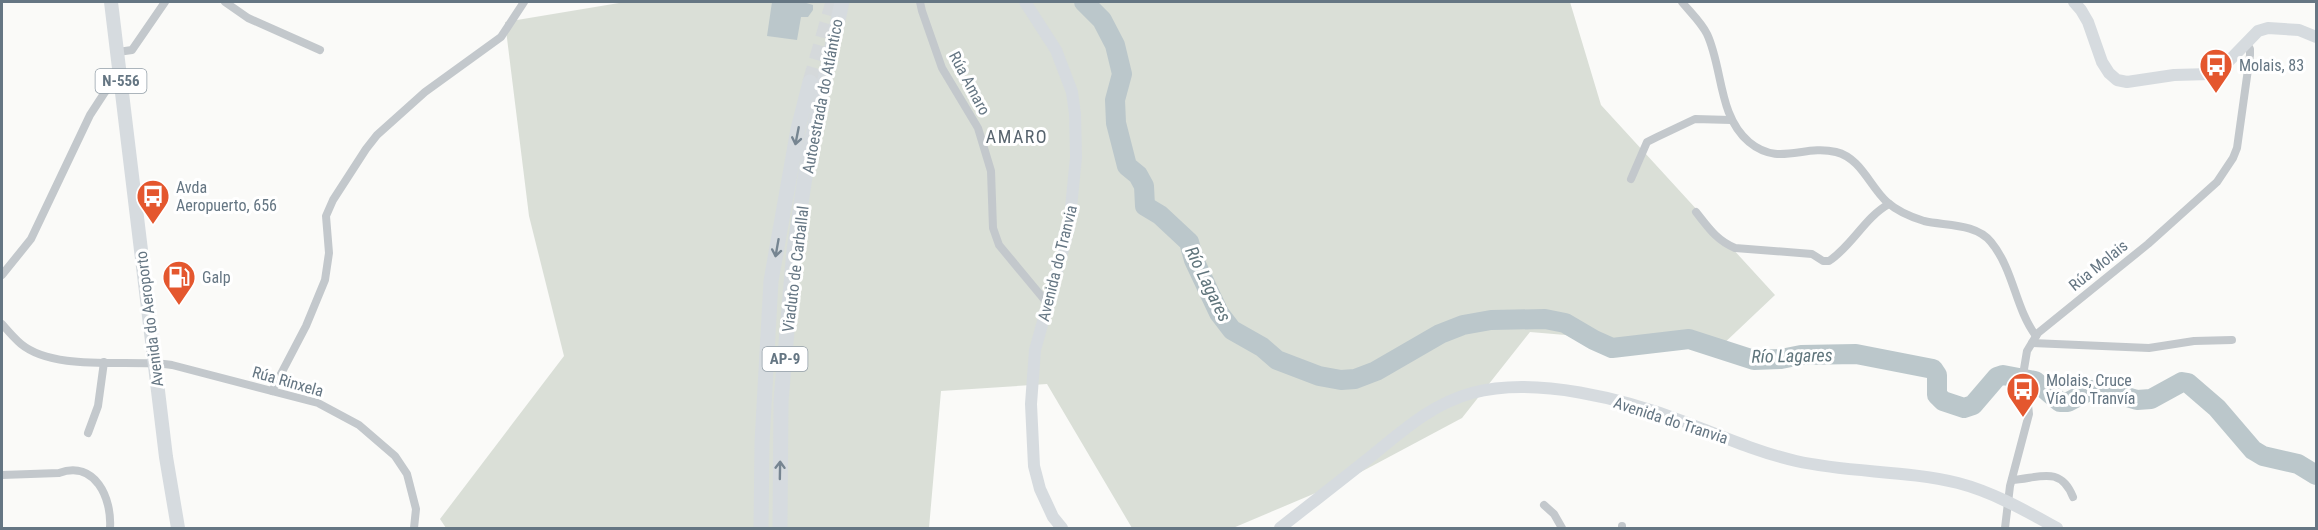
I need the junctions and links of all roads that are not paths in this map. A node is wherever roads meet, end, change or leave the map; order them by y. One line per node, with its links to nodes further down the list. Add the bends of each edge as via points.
1 (111, 2): 13 (main road, Avenida do Aeroporto / N-556)
2 (165, 2): 13 (street, via 132,50)
3 (225, 2): 12 (street, via 248,18)
4 (524, 2): 29 (street, via 501,37 425,92 376,135 366,149 326,216 329,253 325,280)
5 (842, 2): 19 (highway, Autoestrada do Atlántico / AP-9)
6 (920, 2): 23 (street, Rúa Amaro, via 942,68 978,128 992,171 993,228 999,245)
7 (1026, 2): 23 (main road, Avenida do Tranvia, via 1065,69 1075,114 1076,157 1069,228)
8 (1682, 2): 16 (street, via 1707,35)
9 (2074, 2): 11 (main road, via 2088,22 2102,62 2117,80 2210,74 2222,68)
10 (2316, 37): 11 (main road, via 2299,30 2268,28)
11 (2246, 42): 25 (street, Rúa Molais, via 2250,55 2237,148 2226,170 2148,244)
12 (320, 50)
13 (118, 52): 15 (main road, Avenida do Aeroporto / N-556)
14 (810, 82): 18 (highway, Autoestrada do Atlántico / AP-9, one-way to 18)
15 (122, 87): 22 (street, via 111,87 105,92 90,115 31,239); 28 (main road, Avenida do Aeroporto / N-556)
16 (1731, 120): 17 (street, via 1695,120 1657,136 1647,142); 20 (street, via 1750,143 1769,154 1809,150 1846,156 1860,167)
17 (1630, 179)
18 (787, 190): 39 (highway, Viaduto de Carballal / AP-9, one-way to 39, via 771,281)
19 (804, 190): 40 (highway, Viaduto de Carballal / AP-9, one-way to 19, via 781,401 794,250)
20 (1889, 204): 21 (street, via 1829,261 1812,254 1735,248 1713,234); 25 (street, via 1923,220 1986,236 2007,268)
21 (1696, 212)
22 (2, 275)
23 (1048, 304): 41 (main road, Avenida do Tranvia, via 1032,368 1032,440 1040,489)
24 (2, 324): 27 (street, Rúa Rinxela, via 22,345 53,360)
25 (2034, 340): 26 (street, via 2149,348); 32 (street, via 2027,351 2024,369 2027,427)
26 (2232, 340)
27 (104, 362): 28 (street, Rúa Rinxela); 30 (street, via 98,406)
28 (154, 362): 29 (street, Rúa Rinxela); 37 (main road, Avenida do Aeroporto / N-556)
29 (272, 391): 38 (street, Rúa Rinxela, via 318,403 359,426 396,456 413,494)
30 (88, 433)
31 (2, 475): 36 (street, via 67,470 89,473 98,480 105,496)
32 (2012, 480): 33 (street, via 2050,476 2067,485); 34 (street)
33 (2073, 498)
34 (2007, 502): 42 (main road, Avenida do Tranvia, via 1958,483 1798,462 1630,404 1556,390 1497,388 1429,411); 44 (street); 45 (main road, Avenida do Tranvia)
35 (1544, 506): 43 (street)
36 (110, 528)
37 (178, 528)
38 (414, 528)
39 (761, 528)
40 (780, 528)
41 (1062, 528)
42 (1280, 528)
43 (1562, 528)
44 (2005, 528)
45 (2056, 528)

